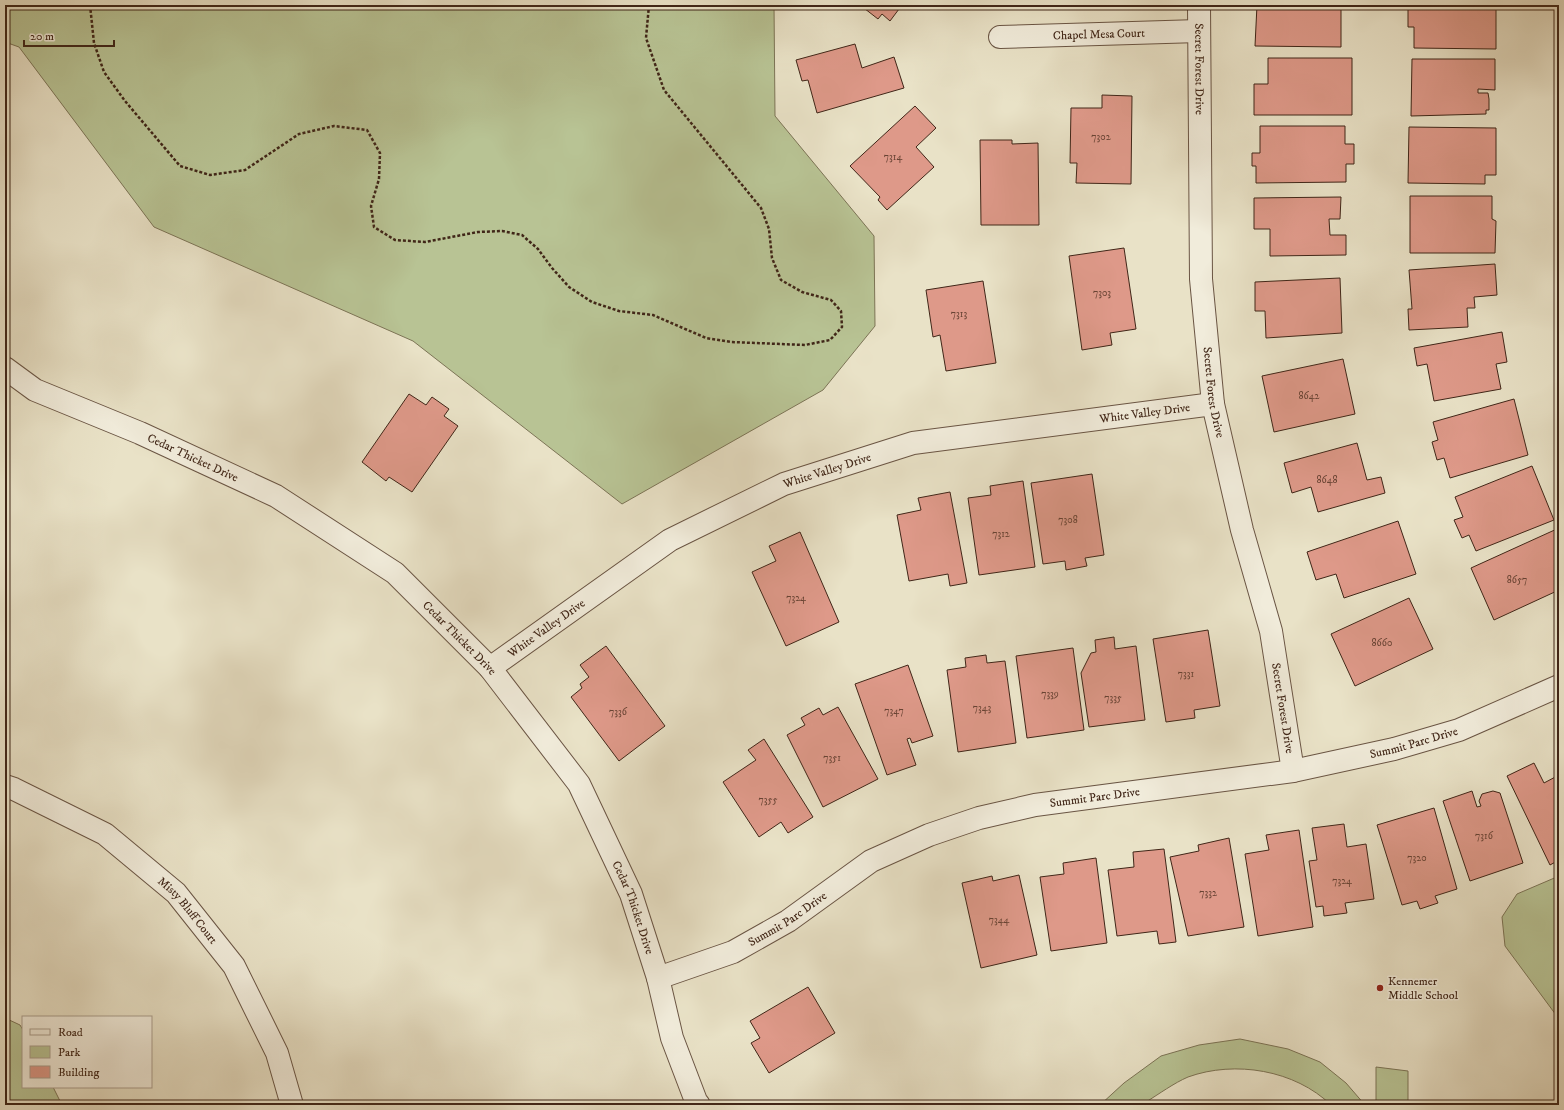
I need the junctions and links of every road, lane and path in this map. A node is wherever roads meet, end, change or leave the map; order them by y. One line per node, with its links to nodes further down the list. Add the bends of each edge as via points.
1 (90, 5): 2 (path, via 94,43 104,72 180,166 210,175 244,170 299,134 334,126 366,130 380,153 379,180 371,206 374,227 395,240 425,242 478,232 502,231 522,235 538,249 569,287 592,302 619,311 653,315 706,338 731,342 805,345 830,340 842,327 842,311 831,300 802,292 781,280 772,258 769,229 761,208 664,90 646,38)
2 (649, 5)
3 (1199, 5): 4 (street, Secret Forest Drive)
4 (1199, 31): 5 (street, Chapel Mesa Court); 7 (street, Secret Forest Drive, via 1201,279)
5 (1000, 37)
6 (5, 368): 8 (street, Cedar Thicket Drive, via 35,390 140,433 276,496 395,573)
7 (1213, 404): 8 (street, White Valley Drive, via 913,442 784,484 670,540); 10 (street, Secret Forest Drive, via 1242,530 1271,631)
8 (490, 668): 12 (street, Cedar Thicket Drive, via 578,784 631,894)
9 (1559, 686): 10 (street, Summit Parc Drive, via 1459,730 1394,749)
10 (1293, 771): 12 (street, Summit Parc Drive, via 1035,805 929,835 871,861 788,921 732,952)
11 (5, 786): 13 (street, Misty Bluff Court, via 105,834 176,893 234,966 277,1053)
12 (658, 978): 14 (street, Cedar Thicket Drive, via 672,1038)
13 (292, 1105)
14 (699, 1105)

